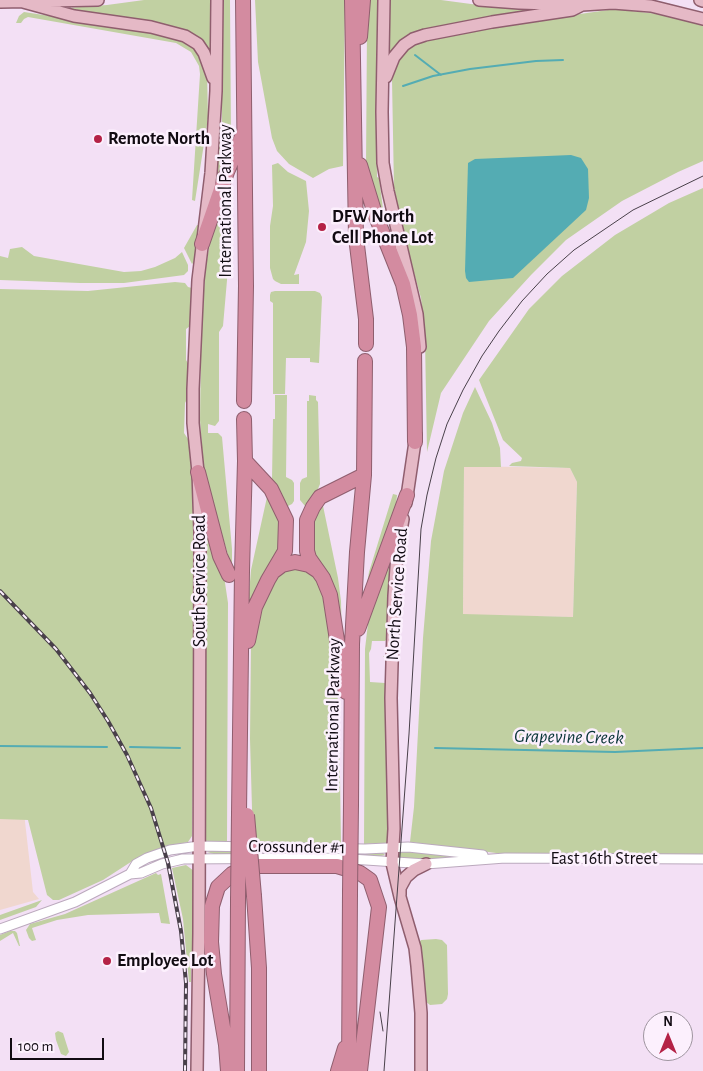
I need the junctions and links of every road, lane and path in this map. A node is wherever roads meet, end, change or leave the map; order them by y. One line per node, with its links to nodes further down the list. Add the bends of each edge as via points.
1 (98, 0): 9 (main road)
2 (217, 0): 15 (main road, South Service Road)
3 (243, 0): 16 (highway, International Parkway)
4 (352, 0): 13 (highway)
5 (363, 0): 13 (highway)
6 (384, 0): 14 (main road, North Service Road)
7 (479, 0): 11 (main road)
8 (0, 2): 9 (main road)
9 (23, 2): 15 (main road, via 74,16 151,27 185,36 204,52)
10 (651, 3): 11 (main road); 12 (main road)
11 (582, 5): 14 (main road, via 572,10 492,22 413,39 394,57)
12 (703, 19)
13 (354, 74): 17 (highway)
14 (382, 88): 23 (main road, North Service Road, via 383,164 419,328 420,398)
15 (216, 92): 18 (main road, South Service Road)
16 (245, 129): 18 (highway); 21 (highway, International Parkway)
17 (354, 142): 19 (highway, via 356,237); 23 (highway, via 375,214 403,284 410,315 410,382)
18 (202, 244): 25 (main road, South Service Road, via 193,389)
19 (366, 344)
20 (365, 361): 26 (highway, International Parkway)
21 (244, 401)
22 (244, 419): 24 (highway)
23 (415, 442): 27 (main road, North Service Road)
24 (245, 462): 28 (highway, via 271,489); 32 (highway)
25 (198, 472): 32 (highway); 37 (main road, South Service Road)
26 (364, 475): 29 (highway, via 320,497); 33 (highway, International Parkway)
27 (407, 496): 33 (highway); 38 (main road, North Service Road, via 394,596 391,698)
28 (283, 513): 29 (highway); 30 (highway, via 286,520 285,551)
29 (310, 513): 31 (highway, via 307,520 308,552)
30 (274, 571): 31 (highway, via 295,562); 34 (highway, via 254,612)
31 (319, 571): 35 (highway, via 330,595 343,679)
32 (241, 627): 34 (highway)
33 (352, 644): 35 (highway, International Parkway)
34 (241, 671): 36 (highway, via 240,795)
35 (351, 707): 47 (highway, International Parkway, bridge)
36 (243, 814): 50 (highway, bridge, via 238,900); 51 (highway, bridge, via 259,968)
37 (199, 846): 38 (street, Crossunder #1); 39 (main road, South Service Road); 44 (street, Crossunder #1, via 170,850 147,858 136,864)
38 (394, 848): 40 (street, East 16th Street, via 422,847); 42 (main road, North Service Road)
39 (199, 858): 42 (street, Crossunder #1, via 336,858); 44 (street, Crossunder #1, via 183,859); 48 (main road, South Service Road)
40 (506, 858): 41 (street, East 16th Street); 43 (street, East 16th Street)
41 (703, 860)
42 (392, 862): 43 (street, East 16th Street); 45 (main road, North Service Road)
43 (426, 864): 45 (main road, via 406,877 400,888)
44 (130, 874): 46 (street, via 75,902)
45 (400, 897): 55 (main road, North Service Road, via 417,966)
46 (0, 929)
47 (349, 1040): 52 (highway); 53 (highway, International Parkway)
48 (197, 1071)
49 (228, 1071): 54 (highway, via 211,942 212,906 218,886 232,874 258,866 337,866 360,872 370,880 379,907)
50 (237, 1071)
51 (258, 1071)
52 (338, 1071)
53 (349, 1071)
54 (360, 1071)
55 (421, 1071)

